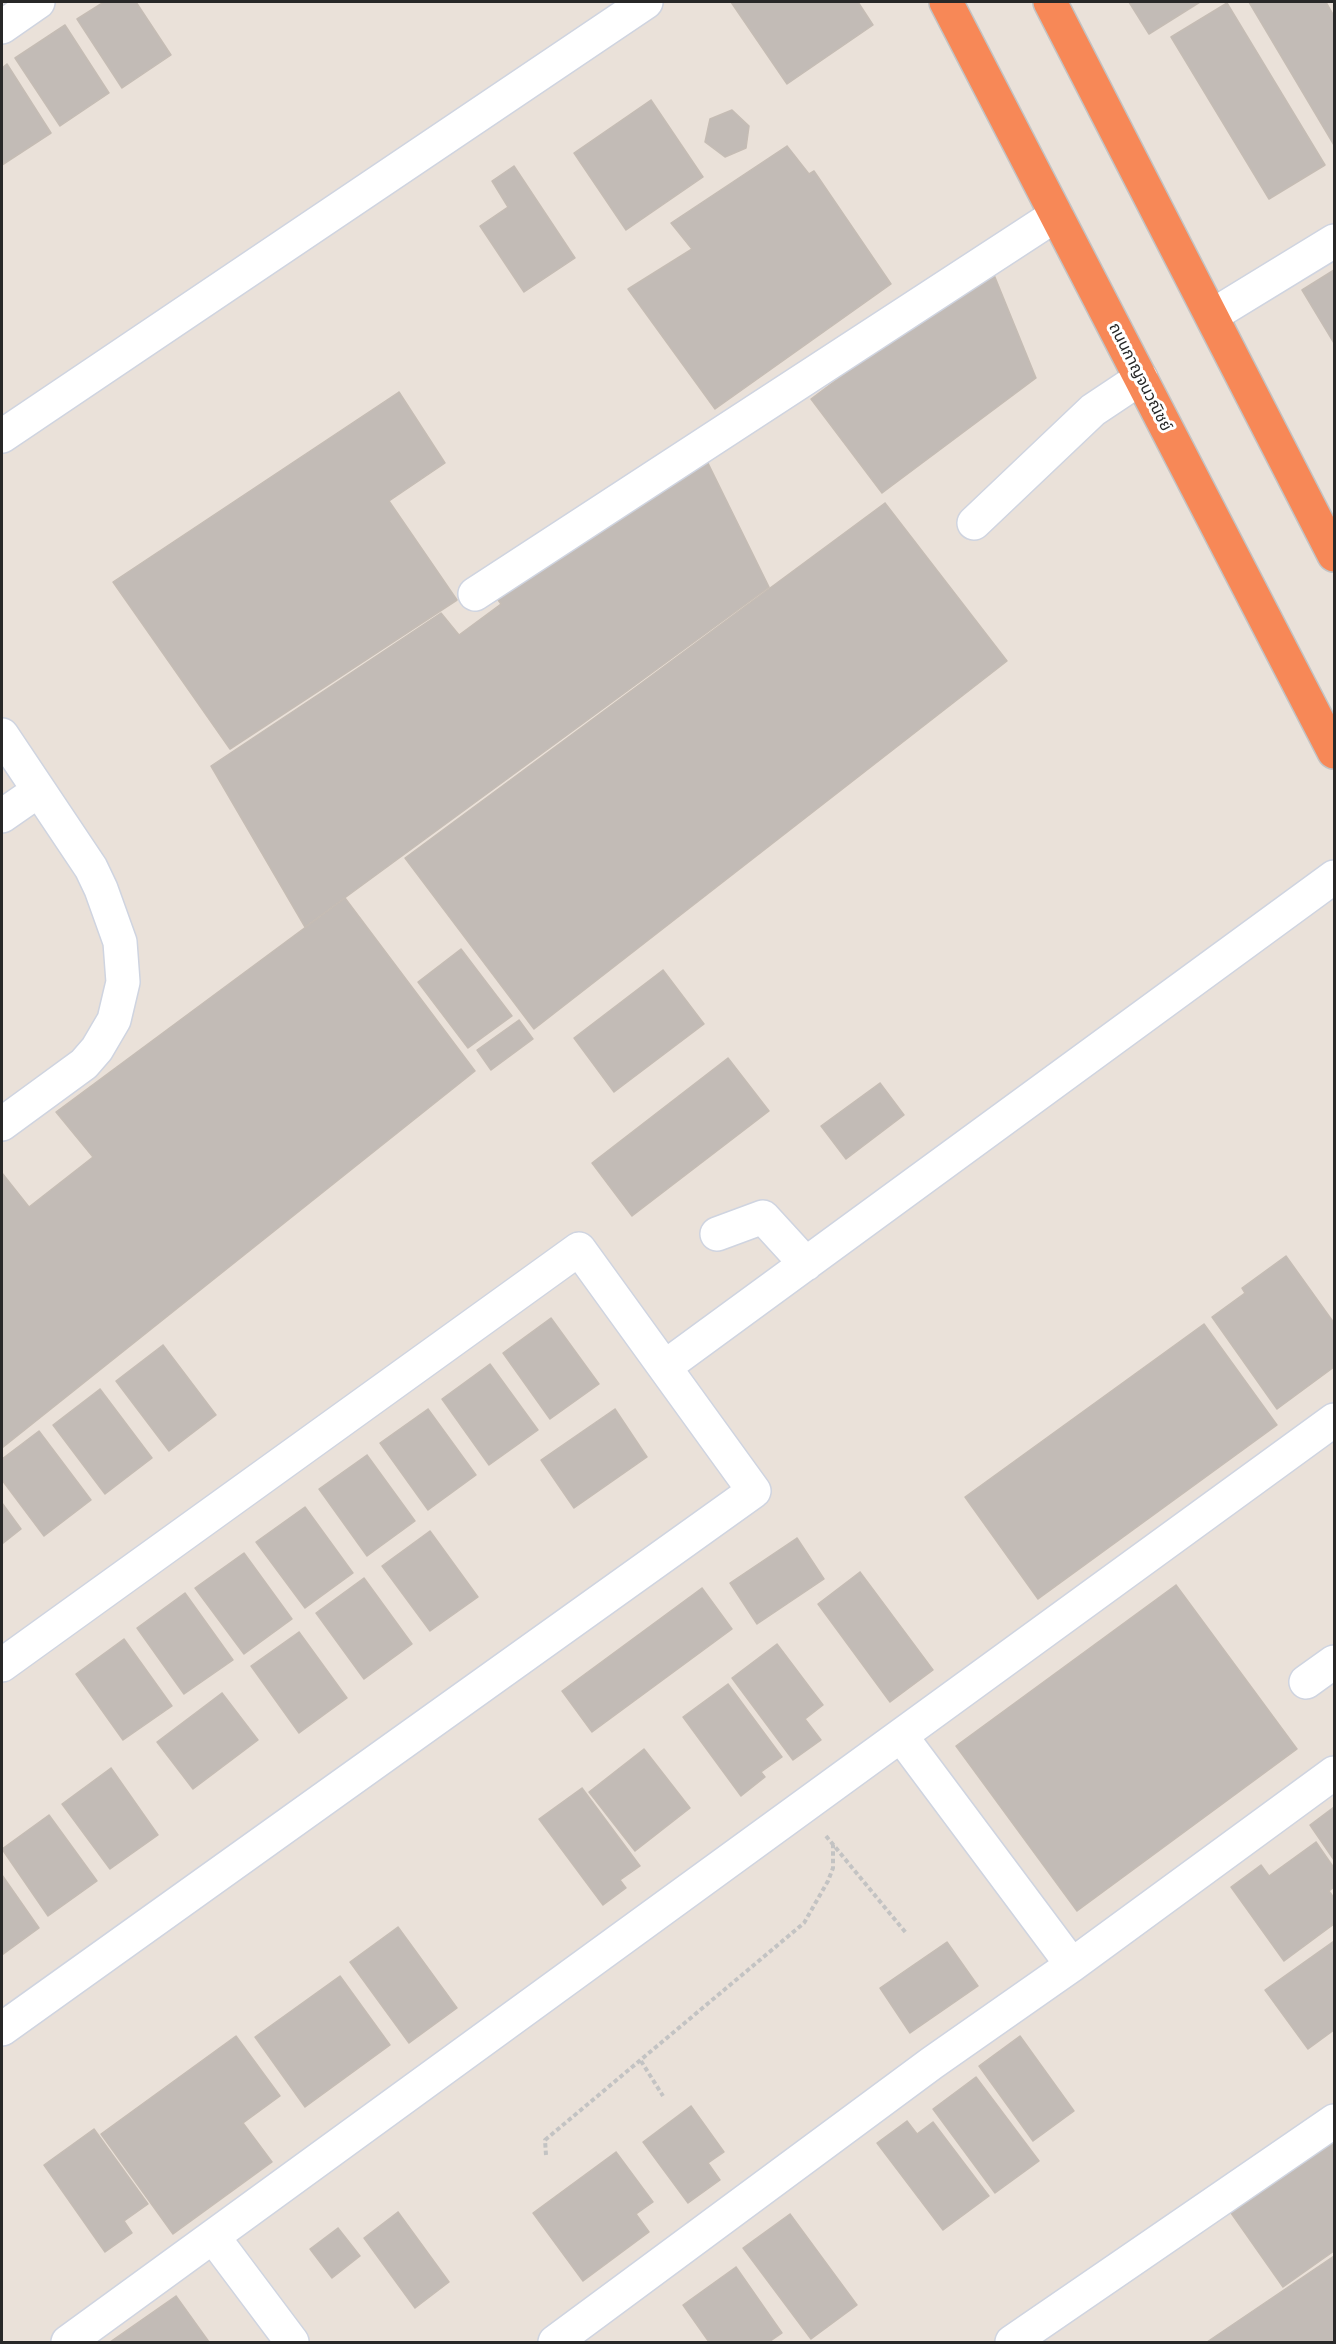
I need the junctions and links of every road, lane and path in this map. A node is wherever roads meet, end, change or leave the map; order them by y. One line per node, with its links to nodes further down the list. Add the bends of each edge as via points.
1 (38, 2): 5 (street)
2 (646, 2): 10 (street)
3 (946, 2): 6 (highway, ถนนกาญจนวณิชย์)
4 (1050, 2): 8 (highway)
5 (2, 27)
6 (1056, 214): 9 (highway, ถนนกาญจนวณิชย์); 13 (street)
7 (1335, 241): 8 (street)
8 (1213, 315): 12 (highway)
9 (1141, 378): 11 (street, via 1093,410); 15 (highway, ถนนกาญจนวณิชย์)
10 (2, 436)
11 (974, 523)
12 (1335, 555)
13 (475, 594)
14 (2, 735): 16 (street)
15 (1335, 752)
16 (38, 791): 17 (street); 19 (street, via 91,868 110,909 120,942 123,982 114,1020 91,1056 71,1076)
17 (2, 816)
18 (1335, 877): 21 (street)
19 (2, 1124)
20 (717, 1234): 21 (street, via 763,1217)
21 (806, 1264): 22 (street)
22 (666, 1366): 25 (street, via 579,1249); 33 (street, via 754,1491)
23 (1335, 1420): 27 (street)
24 (1335, 1662): 26 (street)
25 (2, 1665)
26 (1306, 1682)
27 (901, 1736): 29 (street); 32 (street)
28 (1335, 1773): 32 (street)
29 (803, 1807): 30 (path); 38 (street)
30 (833, 1845): 31 (path); 34 (path, via 833,1868 804,1923)
31 (906, 1934)
32 (1072, 1965): 41 (street, via 932,2063)
33 (2, 2029)
34 (641, 2061): 35 (path); 37 (path, via 545,2140)
35 (663, 2096)
36 (1335, 2121): 42 (street)
37 (546, 2156)
38 (214, 2238): 39 (street); 40 (street)
39 (68, 2343)
40 (292, 2343)
41 (555, 2343)
42 (1012, 2343)

